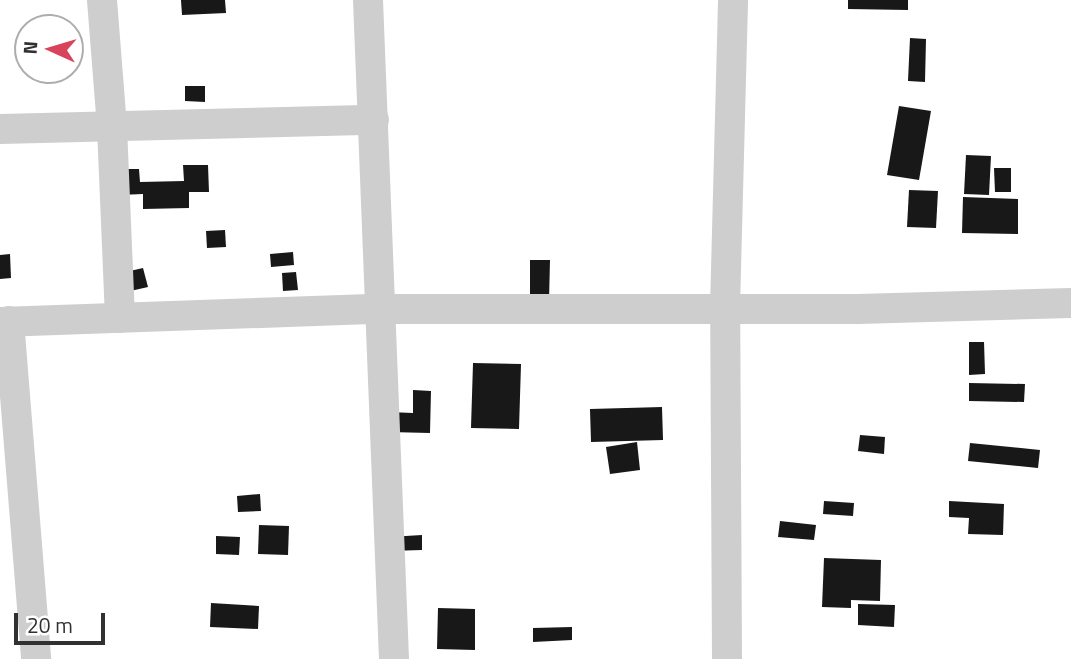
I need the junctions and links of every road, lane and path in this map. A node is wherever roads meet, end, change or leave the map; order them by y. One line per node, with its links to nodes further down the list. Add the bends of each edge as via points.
1 (102, 0): 5 (street)
2 (368, 0): 4 (street)
3 (733, 0): 8 (street)
4 (374, 120): 5 (street); 9 (street)
5 (112, 127): 6 (street); 10 (street)
6 (0, 129)
7 (1071, 303): 8 (street)
8 (725, 308): 9 (street); 14 (street)
9 (378, 309): 10 (street); 13 (street)
10 (120, 318): 11 (street)
11 (4, 322): 12 (street)
12 (36, 659)
13 (394, 659)
14 (727, 659)

